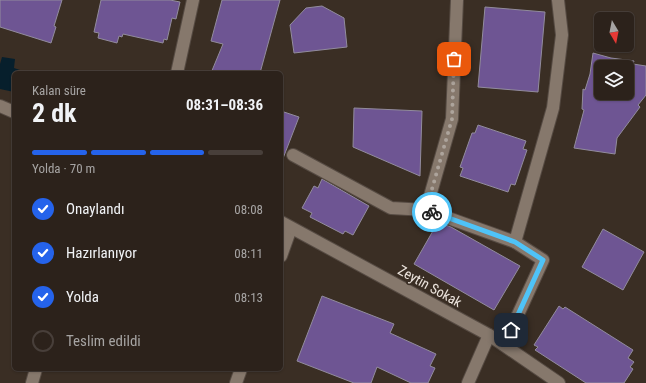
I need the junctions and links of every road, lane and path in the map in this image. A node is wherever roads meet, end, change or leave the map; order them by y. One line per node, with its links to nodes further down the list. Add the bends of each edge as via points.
1 (193, 0): 4 (street)
2 (457, 0): 8 (street, via 452,119)
3 (558, 0): 10 (street, via 562,35 553,108)
4 (177, 71)
5 (0, 106): 6 (street)
6 (12, 111)
7 (293, 155): 8 (street, via 391,208)
8 (426, 210): 10 (street)
9 (286, 225): 11 (street); 12 (street, Zeytin Sokak)
10 (515, 242): 13 (street, via 543,260)
11 (283, 244)
12 (489, 335): 13 (street, Zeytin Sokak); 18 (street)
13 (504, 345): 19 (street, Zeytin Sokak)
14 (35, 371): 16 (street)
15 (240, 371): 17 (street)
16 (32, 383)
17 (236, 383)
18 (468, 383)
19 (560, 383)

